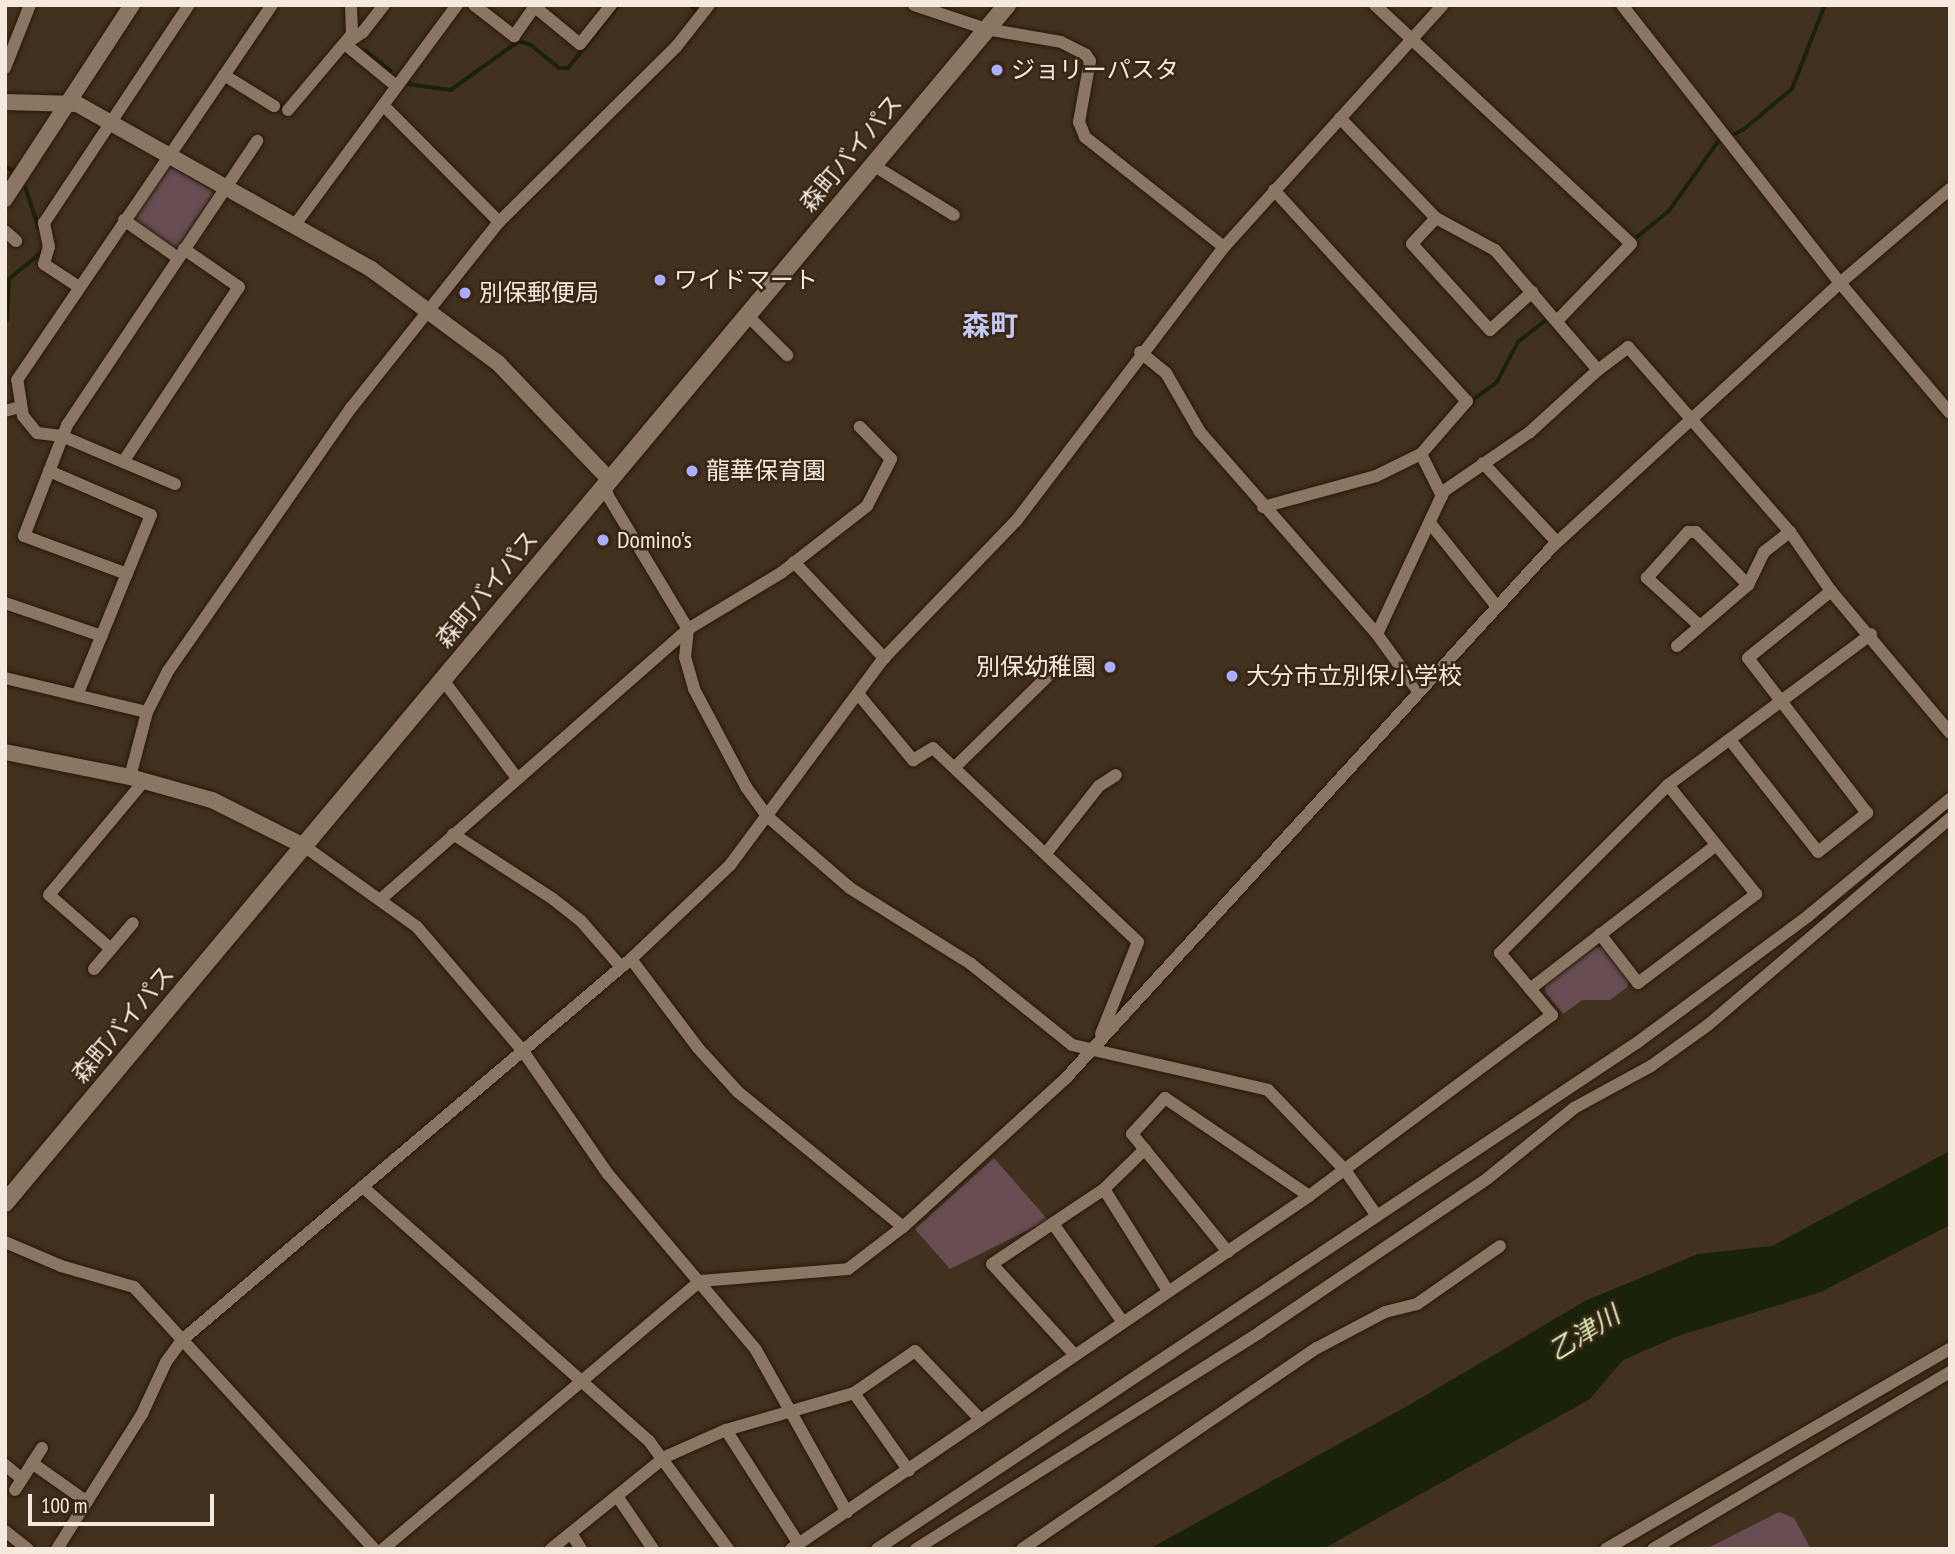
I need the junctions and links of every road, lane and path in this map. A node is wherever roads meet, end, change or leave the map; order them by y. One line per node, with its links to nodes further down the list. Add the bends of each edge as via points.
1 (30, 5): 20 (street)
2 (132, 5): 24 (street)
3 (189, 5): 29 (street)
4 (351, 5): 19 (street, via 353,31)
5 (384, 5): 19 (street, via 363,32)
6 (457, 5): 22 (street)
7 (474, 5): 16 (street, via 514,36)
8 (611, 5): 16 (street, via 580,44)
9 (709, 5): 40 (street, via 676,47)
10 (914, 5): 17 (street)
11 (1006, 5): 17 (main road, 森町バイパス)
12 (1375, 5): 18 (street)
13 (1443, 5): 18 (street)
14 (1622, 5): 46 (street)
15 (271, 6): 21 (street)
16 (536, 6)
17 (986, 29): 32 (main road, 森町バイパス); 44 (street, via 1061,42 1086,55 1090,61 1079,122 1084,136)
18 (1413, 38): 28 (street); 51 (street, via 1631,244)
19 (345, 44): 22 (street); 27 (street)
20 (5, 68)
21 (224, 75): 26 (street); 31 (street)
22 (396, 86): 25 (street)
23 (5, 102): 24 (street)
24 (70, 102): 29 (street); 36 (street)
25 (383, 105): 40 (street); 41 (street)
26 (274, 106)
27 (288, 110)
28 (1340, 118): 35 (street); 38 (street)
29 (111, 124): 31 (street); 47 (street, via 44,223 49,247 44,264)
30 (257, 141): 33 (street)
31 (168, 155): 33 (street); 39 (street)
32 (873, 165): 37 (street); 50 (main road, 森町バイパス)
33 (226, 188): 41 (street); 45 (street)
34 (1950, 189): 46 (street)
35 (1274, 190): 44 (street); 61 (street, via 1467,401)
36 (5, 199)
37 (954, 215)
38 (1436, 218): 48 (street, via 1495,250); 48 (street, via 1412,244 1490,330)
39 (124, 220): 45 (street); 47 (street)
40 (499, 222): 49 (street)
41 (294, 226): 49 (street)
42 (5, 231): 43 (street)
43 (16, 241)
44 (1224, 247): 52 (street)
45 (181, 254): 60 (street); 62 (street, via 239,287)
46 (1840, 282): 57 (street); 58 (street)
47 (79, 287): 55 (street, via 17,380)
48 (1531, 292): 51 (street)
49 (428, 307): 65 (street, via 498,363); 92 (street, via 289,491 167,671)
50 (747, 316): 53 (street); 65 (main road, 森町バイパス)
51 (1556, 321): 54 (street)
52 (1140, 352): 68 (street, via 1166,373 1200,432); 84 (street, via 1016,522)
53 (787, 355)
54 (1598, 370): 58 (street, via 1628,347); 63 (street, via 1530,432)
55 (20, 407): 56 (street); 60 (street, via 37,433)
56 (5, 411)
57 (1950, 413)
58 (1691, 419): 70 (street); 71 (street)
59 (860, 427): 72 (street, via 891,459 867,506)
60 (62, 436): 62 (street); 64 (street)
61 (1421, 454): 67 (street); 68 (street, via 1376,476)
62 (123, 462): 66 (street)
63 (1483, 463): 67 (street); 71 (street)
64 (49, 471): 73 (street, via 151,514); 73 (street, via 24,536)
65 (603, 479): 79 (street); 87 (main road, 森町バイパス)
66 (175, 484)
67 (1442, 496): 69 (street)
68 (1264, 507): 80 (street)
69 (1430, 523): 77 (street); 80 (street)
70 (1790, 532): 74 (street, via 1764,552); 75 (street)
71 (1557, 542): 77 (street)
72 (794, 562): 79 (street); 84 (street)
73 (127, 574): 82 (street)
74 (1748, 585): 78 (street); 78 (street, via 1696,531 1688,533 1647,578)
75 (1831, 592): 81 (street); 91 (street, via 1748,658)
76 (5, 603): 82 (street)
77 (1495, 604): 88 (street)
78 (1700, 626): 83 (street)
79 (688, 629): 98 (street); 102 (street, via 685,657 695,689 746,787)
80 (1377, 634): 88 (street)
81 (1871, 634): 91 (street); 93 (street)
82 (102, 636): 89 (street)
83 (1676, 646)
84 (884, 658): 90 (street)
85 (1052, 672): 96 (street)
86 (5, 678): 89 (street)
87 (443, 680): 98 (street); 106 (main road, 森町バイパス)
88 (1418, 691): 115 (street)
89 (78, 695): 92 (street)
90 (859, 695): 96 (street, via 913,760 933,748); 102 (street)
91 (1783, 699): 94 (street); 94 (street, via 1867,813 1818,852)
92 (147, 712): 99 (street)
93 (1950, 733)
94 (1730, 740): 100 (street)
95 (5, 752): 99 (street)
96 (955, 767): 107 (street)
97 (1116, 775): 107 (street, via 1099,786)
98 (516, 777): 104 (street)
99 (137, 779): 106 (street, via 212,800); 111 (street, via 49,895)
100 (1668, 785): 105 (street); 114 (street, via 1500,953)
101 (1950, 799): 124 (street, via 1716,987 1524,1122)
102 (768, 817): 112 (street, via 730,865); 117 (street, via 850,888 936,940 1073,1045)
103 (1950, 818): 162 (street, via 1708,1025 1651,1066 1574,1108 1488,1178 1267,1328)
104 (453, 834): 108 (street); 112 (street, via 571,913)
105 (1716, 845): 110 (street); 110 (street, via 1756,894 1638,983)
106 (304, 846): 108 (street); 123 (main road, 森町バイパス)
107 (1047, 852): 115 (street, via 1138,942)
108 (381, 900): 116 (street, via 417,927)
109 (133, 923): 111 (street)
110 (1601, 934): 114 (street)
111 (111, 949): 113 (street)
112 (626, 963): 116 (street); 126 (street, via 738,1092)
113 (94, 969)
114 (1530, 989): 119 (street, via 1552,1015)
115 (1099, 1040): 117 (street)
116 (523, 1051): 120 (street); 130 (street, via 608,1174)
117 (1089, 1051): 119 (street, via 1268,1090); 126 (street, via 1052,1092)
118 (1145, 1149): 121 (street); 122 (street, via 1132,1134 1165,1098); 129 (street)
119 (1345, 1170): 122 (street); 124 (street)
120 (364, 1188): 133 (street); 137 (street)
121 (1104, 1189): 125 (street); 131 (street)
122 (1310, 1196): 129 (street)
123 (5, 1203)
124 (1377, 1216): 161 (street)
125 (1054, 1225): 132 (street); 135 (street, via 992,1264)
126 (903, 1227): 130 (street, via 848,1269)
127 (5, 1242): 133 (street, via 61,1266 134,1287)
128 (1500, 1245): 163 (street, via 1417,1304 1385,1312 1317,1348)
129 (1228, 1252): 131 (street)
130 (700, 1281): 137 (street); 139 (street, via 756,1350)
131 (1168, 1290): 132 (street)
132 (1122, 1321): 135 (street)
133 (182, 1340): 148 (street); 155 (street)
134 (1950, 1349): 164 (street)
135 (1073, 1353): 140 (street)
136 (1950, 1372): 165 (street)
137 (585, 1380): 143 (street); 156 (street)
138 (854, 1393): 139 (street); 140 (street, via 915,1351); 146 (street)
139 (789, 1409): 141 (street); 149 (street)
140 (979, 1418): 146 (street)
141 (726, 1430): 143 (street); 152 (street)
142 (42, 1448): 144 (street)
143 (665, 1457): 147 (street); 160 (street)
144 (32, 1463): 145 (street, via 19,1485); 148 (street)
145 (5, 1465)
146 (909, 1471): 149 (street)
147 (617, 1496): 151 (street); 159 (street)
148 (87, 1502): 154 (street)
149 (847, 1512): 152 (street)
150 (5, 1531): 153 (street)
151 (571, 1533): 157 (street); 158 (street)
152 (795, 1546)
153 (29, 1549)
154 (57, 1549)
155 (374, 1549)
156 (383, 1549)
157 (551, 1549)
158 (581, 1549)
159 (653, 1549)
160 (728, 1549)
161 (877, 1549)
162 (916, 1549)
163 (1023, 1549)
164 (1606, 1549)
165 (1653, 1549)

